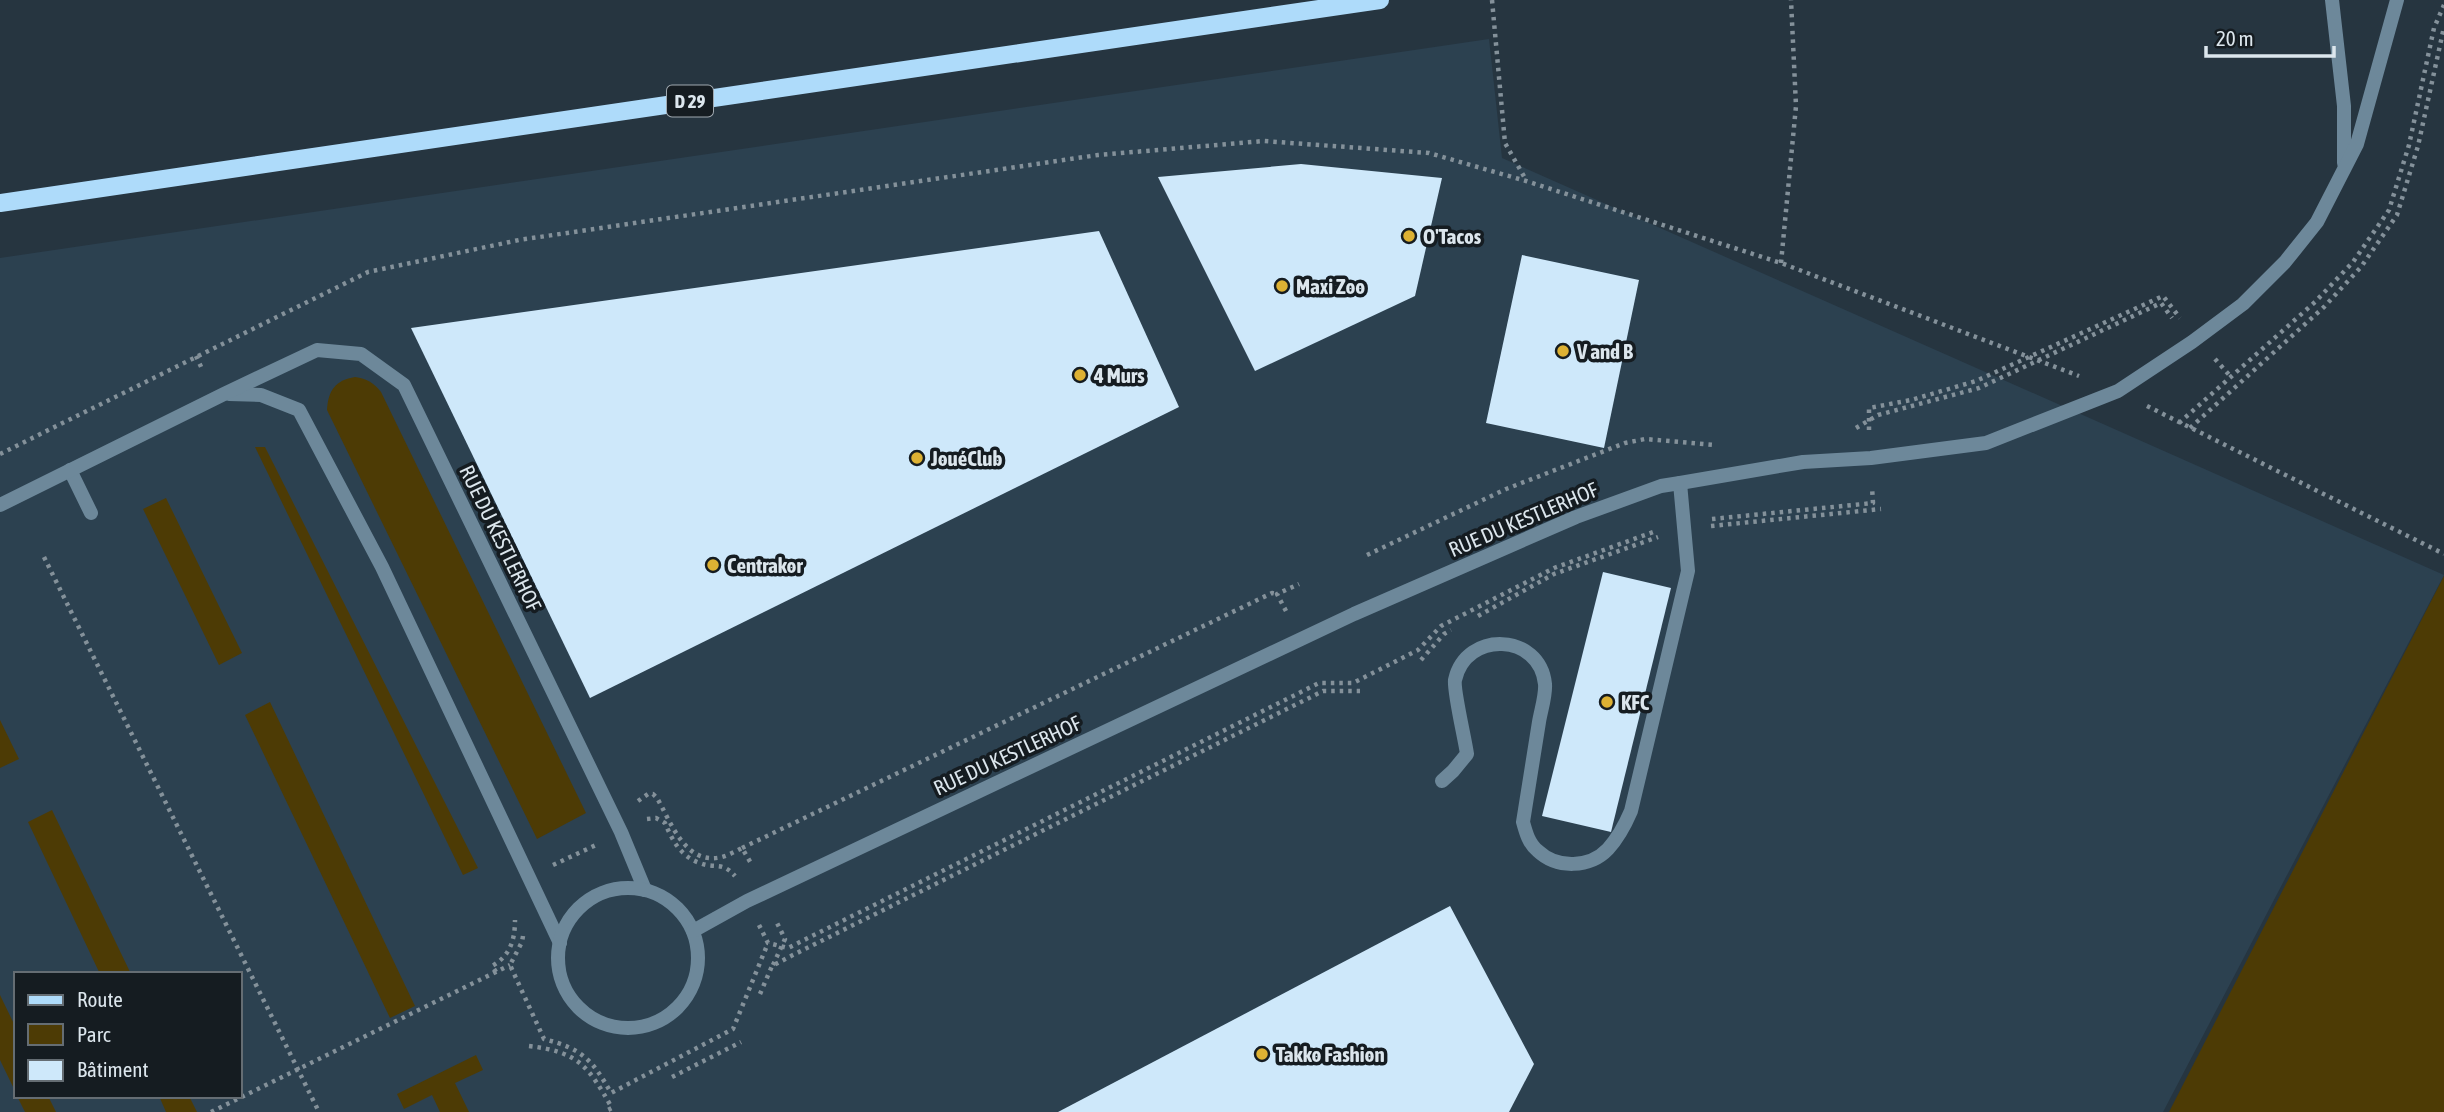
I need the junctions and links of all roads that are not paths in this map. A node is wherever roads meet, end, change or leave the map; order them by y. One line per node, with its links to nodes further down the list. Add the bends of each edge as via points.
1 (1380, 0): 5 (main road, D 29)
2 (2332, 0): 4 (street, via 2344,106)
3 (2397, 0): 4 (street, RUE DU KESTLERHOF, via 2357,144)
4 (2342, 175): 8 (street, RUE DU KESTLERHOF, via 2318,222 2243,304 2118,391 1986,443 1803,463)
5 (0, 203)
6 (224, 394): 7 (street, RUE DU KESTLERHOF); 12 (street, RUE DU KESTLERHOF, via 317,350 361,354 404,385); 14 (street, RUE DU KESTLERHOF, via 261,396 299,411 382,566)
7 (70, 470): 9 (street, RUE DU KESTLERHOF); 10 (street)
8 (1680, 483): 11 (street, via 1688,571 1631,811 1606,850 1580,864 1566,864 1550,860 1528,838 1523,822 1545,685 1537,661 1522,648 1502,643 1479,647 1460,667 1454,681 1467,754); 13 (street, RUE DU KESTLERHOF, via 1576,517 1354,614)
9 (0, 505)
10 (91, 513)
11 (1442, 781)
12 (645, 890): 13 (street, via 665,898); 14 (street, via 623,888 583,905 568,922)
13 (693, 930): 14 (street, via 698,967 693,984 681,1004 663,1019 642,1027 618,1028 597,1021 578,1007 558,966)
14 (560, 943)

